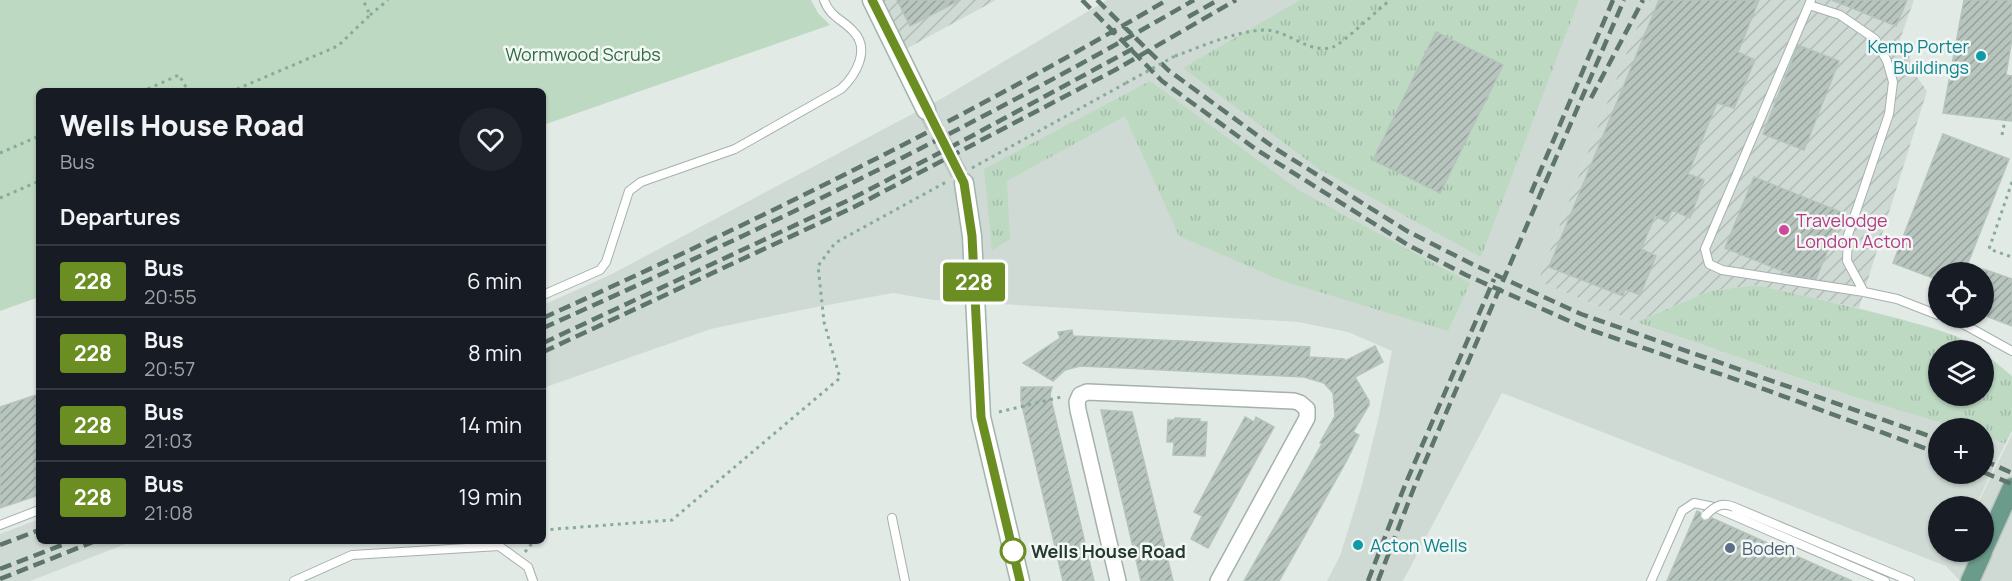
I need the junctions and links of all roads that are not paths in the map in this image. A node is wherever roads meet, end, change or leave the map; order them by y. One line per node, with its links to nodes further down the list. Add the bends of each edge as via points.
1 (824, 0): 7 (lane, via 859,41 857,69 852,78 841,89 735,149 641,182 629,191 600,270)
2 (872, 0): 4 (street)
3 (1810, 2): 6 (lane, via 1840,15 1875,39 1893,82 1889,114 1848,235 1847,261); 6 (lane, via 1705,249 1709,264 1722,270)
4 (926, 110)
5 (961, 178): 22 (street, via 972,236 981,417)
6 (1864, 292): 8 (lane)
7 (546, 294)
8 (1928, 311)
9 (1970, 328): 10 (lane)
10 (2012, 351)
11 (2012, 487): 17 (main road)
12 (1714, 507): 14 (lane, bridge); 25 (lane, via 1694,503 1682,511); 26 (lane); 27 (lane, bridge, via 1727,504)
13 (36, 511): 16 (lane)
14 (1706, 515)
15 (892, 518): 21 (lane)
16 (0, 525)
17 (1994, 527)
18 (1979, 562): 28 (main road)
19 (294, 581): 20 (lane, via 352,555 500,546 528,567)
20 (533, 581)
21 (905, 581)
22 (1020, 581)
23 (1118, 581): 24 (street, via 1078,410 1080,395 1087,392 1300,403 1307,409 1307,418)
24 (1218, 581)
25 (1651, 581)
26 (1885, 581)
27 (1910, 581)
28 (1970, 581)

